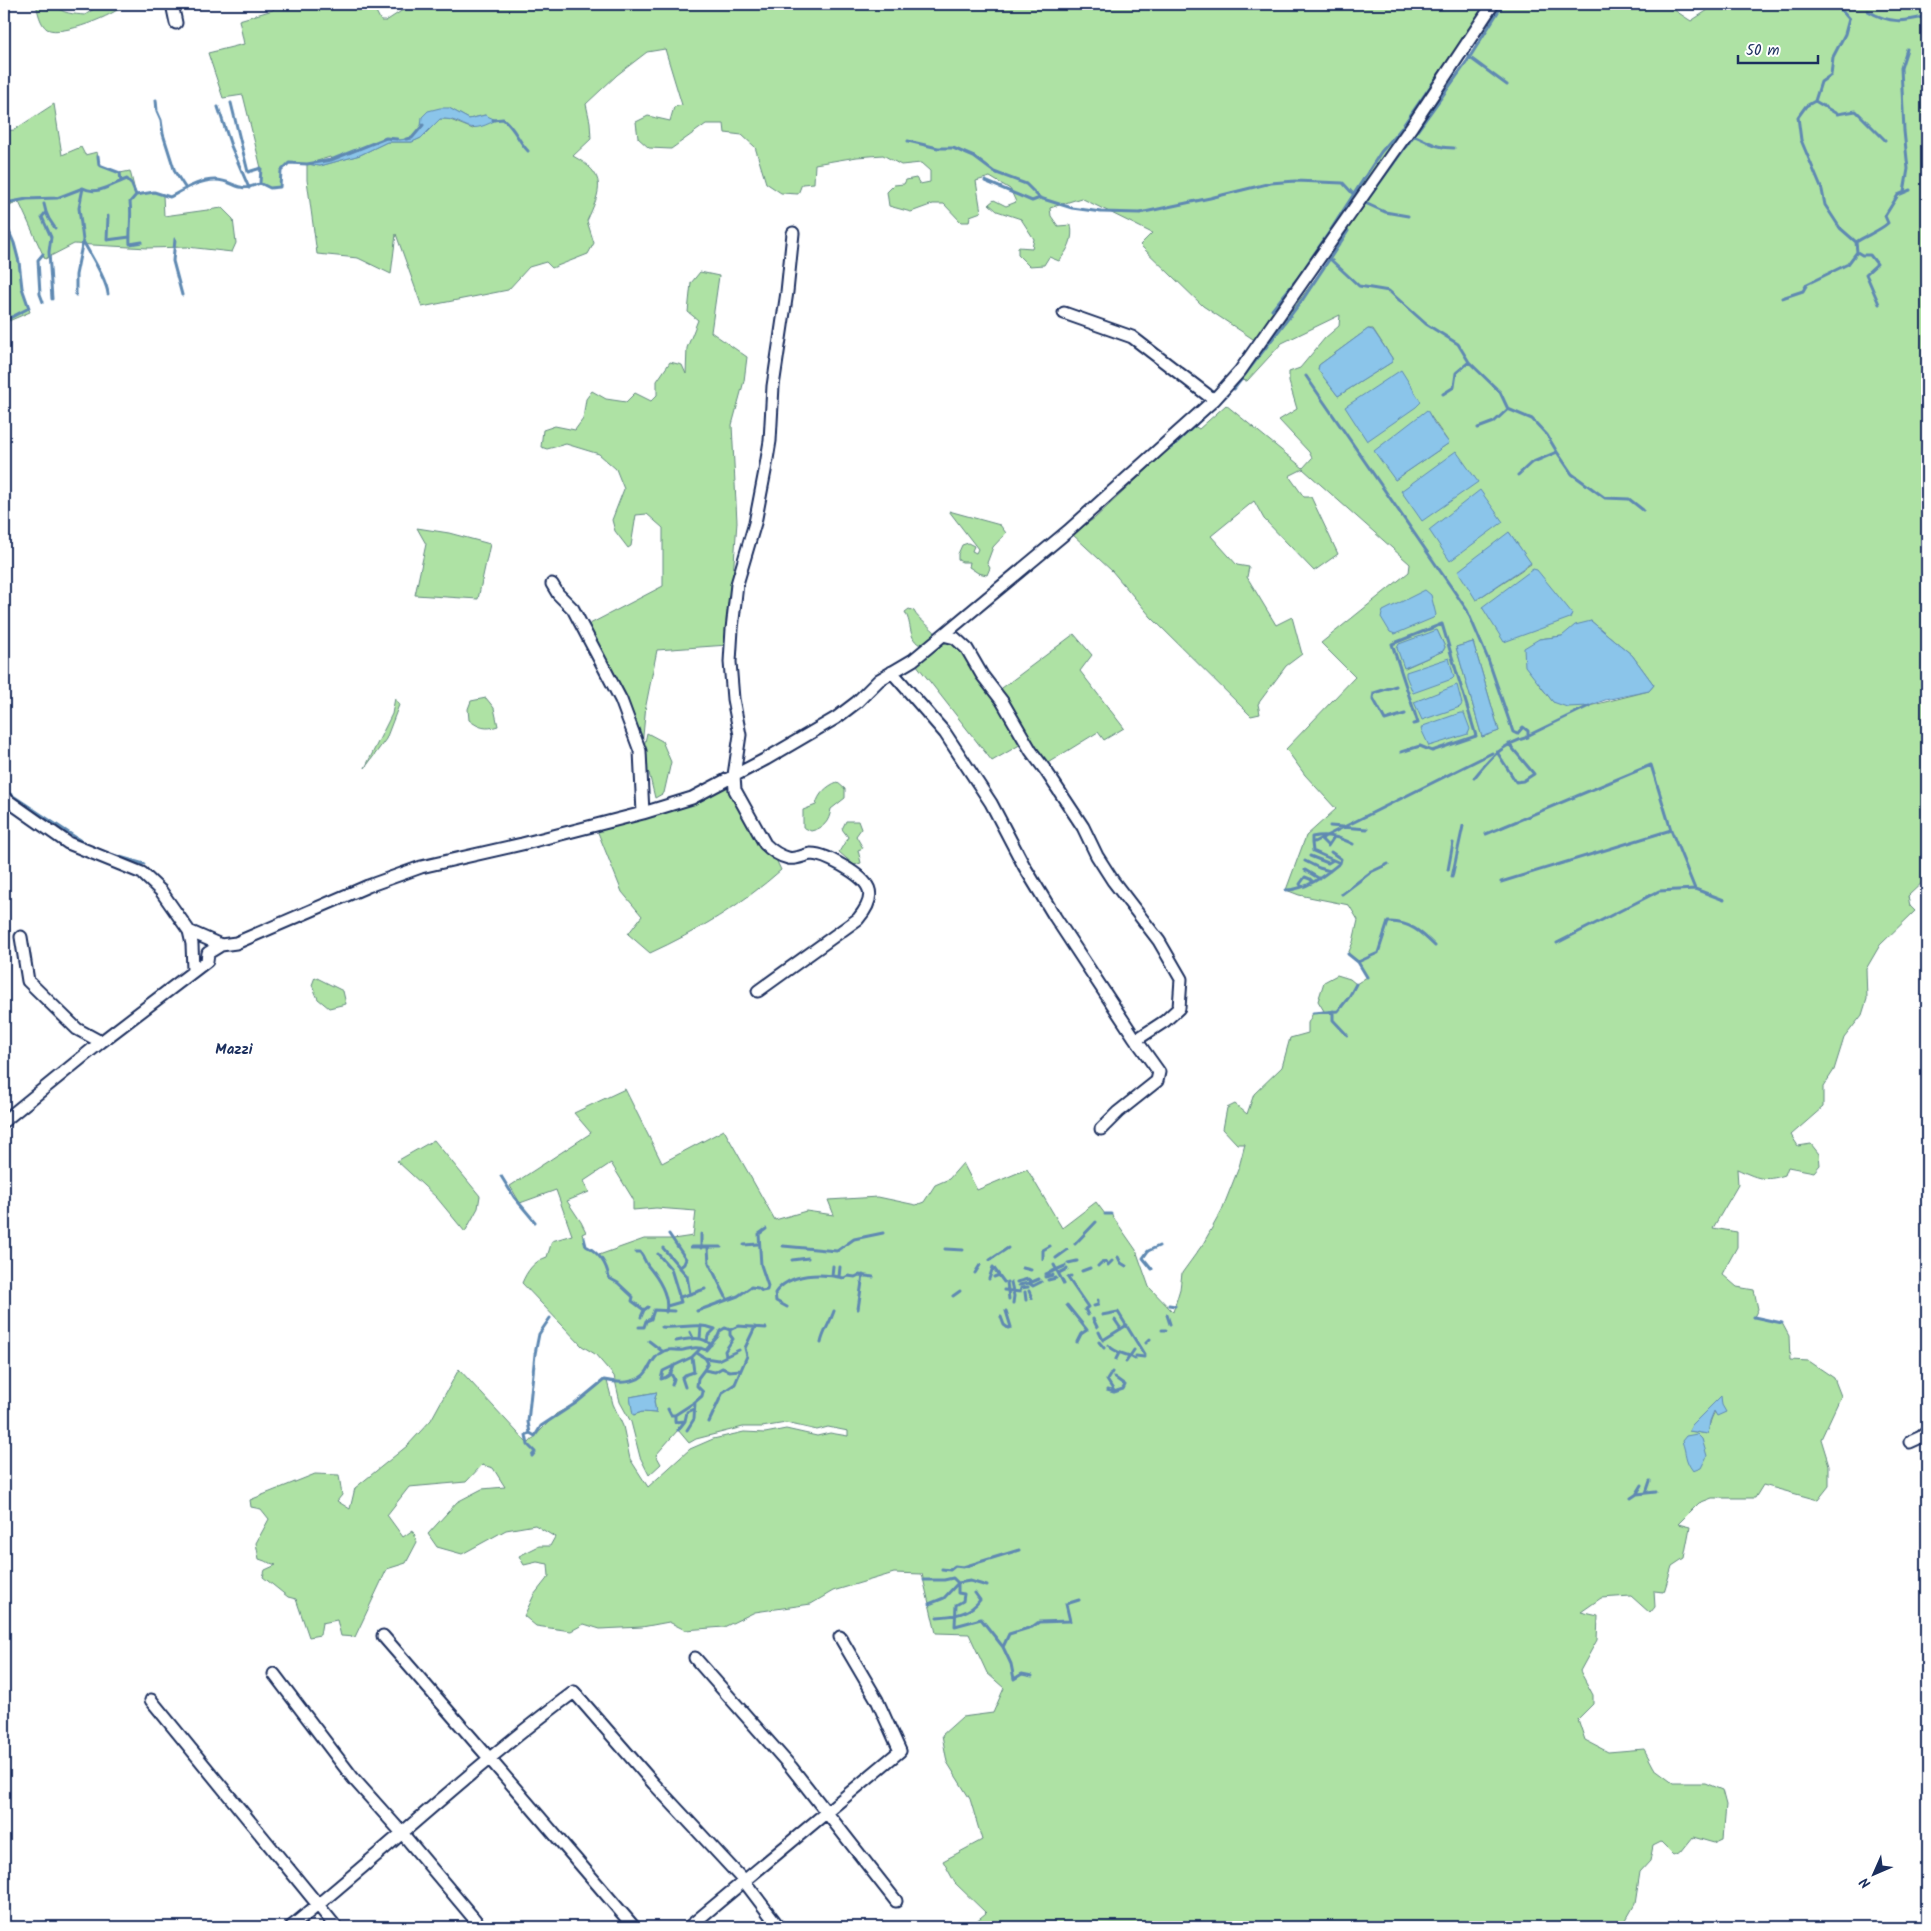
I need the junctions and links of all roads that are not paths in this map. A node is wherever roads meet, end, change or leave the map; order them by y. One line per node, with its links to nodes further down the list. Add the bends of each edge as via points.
1 (172, 4): 3 (street)
2 (1492, 4): 6 (street, via 1412,126 1240,371)
3 (176, 23)
4 (793, 233): 10 (street, via 773,386 766,471 737,584 732,629 730,662 740,735)
5 (1064, 313): 6 (street, via 1132,337)
6 (1214, 400): 8 (street, via 1068,531)
7 (552, 584): 12 (street, via 573,609 615,686 628,718 640,751)
8 (943, 635): 9 (street); 18 (street, via 955,638 967,648 1083,827 1113,881 1159,941 1181,979 1180,1008)
9 (892, 672): 10 (street, via 836,718); 18 (street, via 945,733 991,803 1055,916)
10 (734, 775): 12 (street, via 692,798); 17 (street, via 735,790 771,850 790,859 812,854 834,860 860,876 870,897 867,908 858,919)
11 (4, 798): 13 (street, via 68,843 142,872 161,891)
12 (642, 813): 15 (street, via 421,867 368,886 236,943)
13 (189, 931): 15 (street); 16 (street)
14 (21, 937): 19 (street, via 28,981 77,1029)
15 (221, 945): 16 (street, via 208,953 207,960)
16 (193, 970): 19 (street)
17 (758, 990)
18 (1136, 1040): 21 (street, via 1159,1072 1157,1081)
19 (101, 1042): 20 (street)
20 (4, 1121)
21 (1101, 1129)
22 (1927, 1432): 23 (street)
23 (1910, 1442)
24 (382, 1636): 29 (street)
25 (840, 1637): 30 (street, via 877,1700 900,1751)
26 (695, 1658): 30 (street)
27 (274, 1674): 31 (street, via 353,1778)
28 (151, 1700): 34 (street)
29 (489, 1758): 31 (street); 32 (street, via 574,1692); 38 (street)
30 (827, 1811): 32 (street); 33 (street)
31 (402, 1833): 34 (street); 37 (street)
32 (744, 1881): 39 (street); 40 (street)
33 (896, 1901)
34 (318, 1906): 35 (street); 36 (street)
35 (291, 1927)
36 (336, 1927)
37 (481, 1927)
38 (634, 1927)
39 (689, 1927)
40 (779, 1927)

